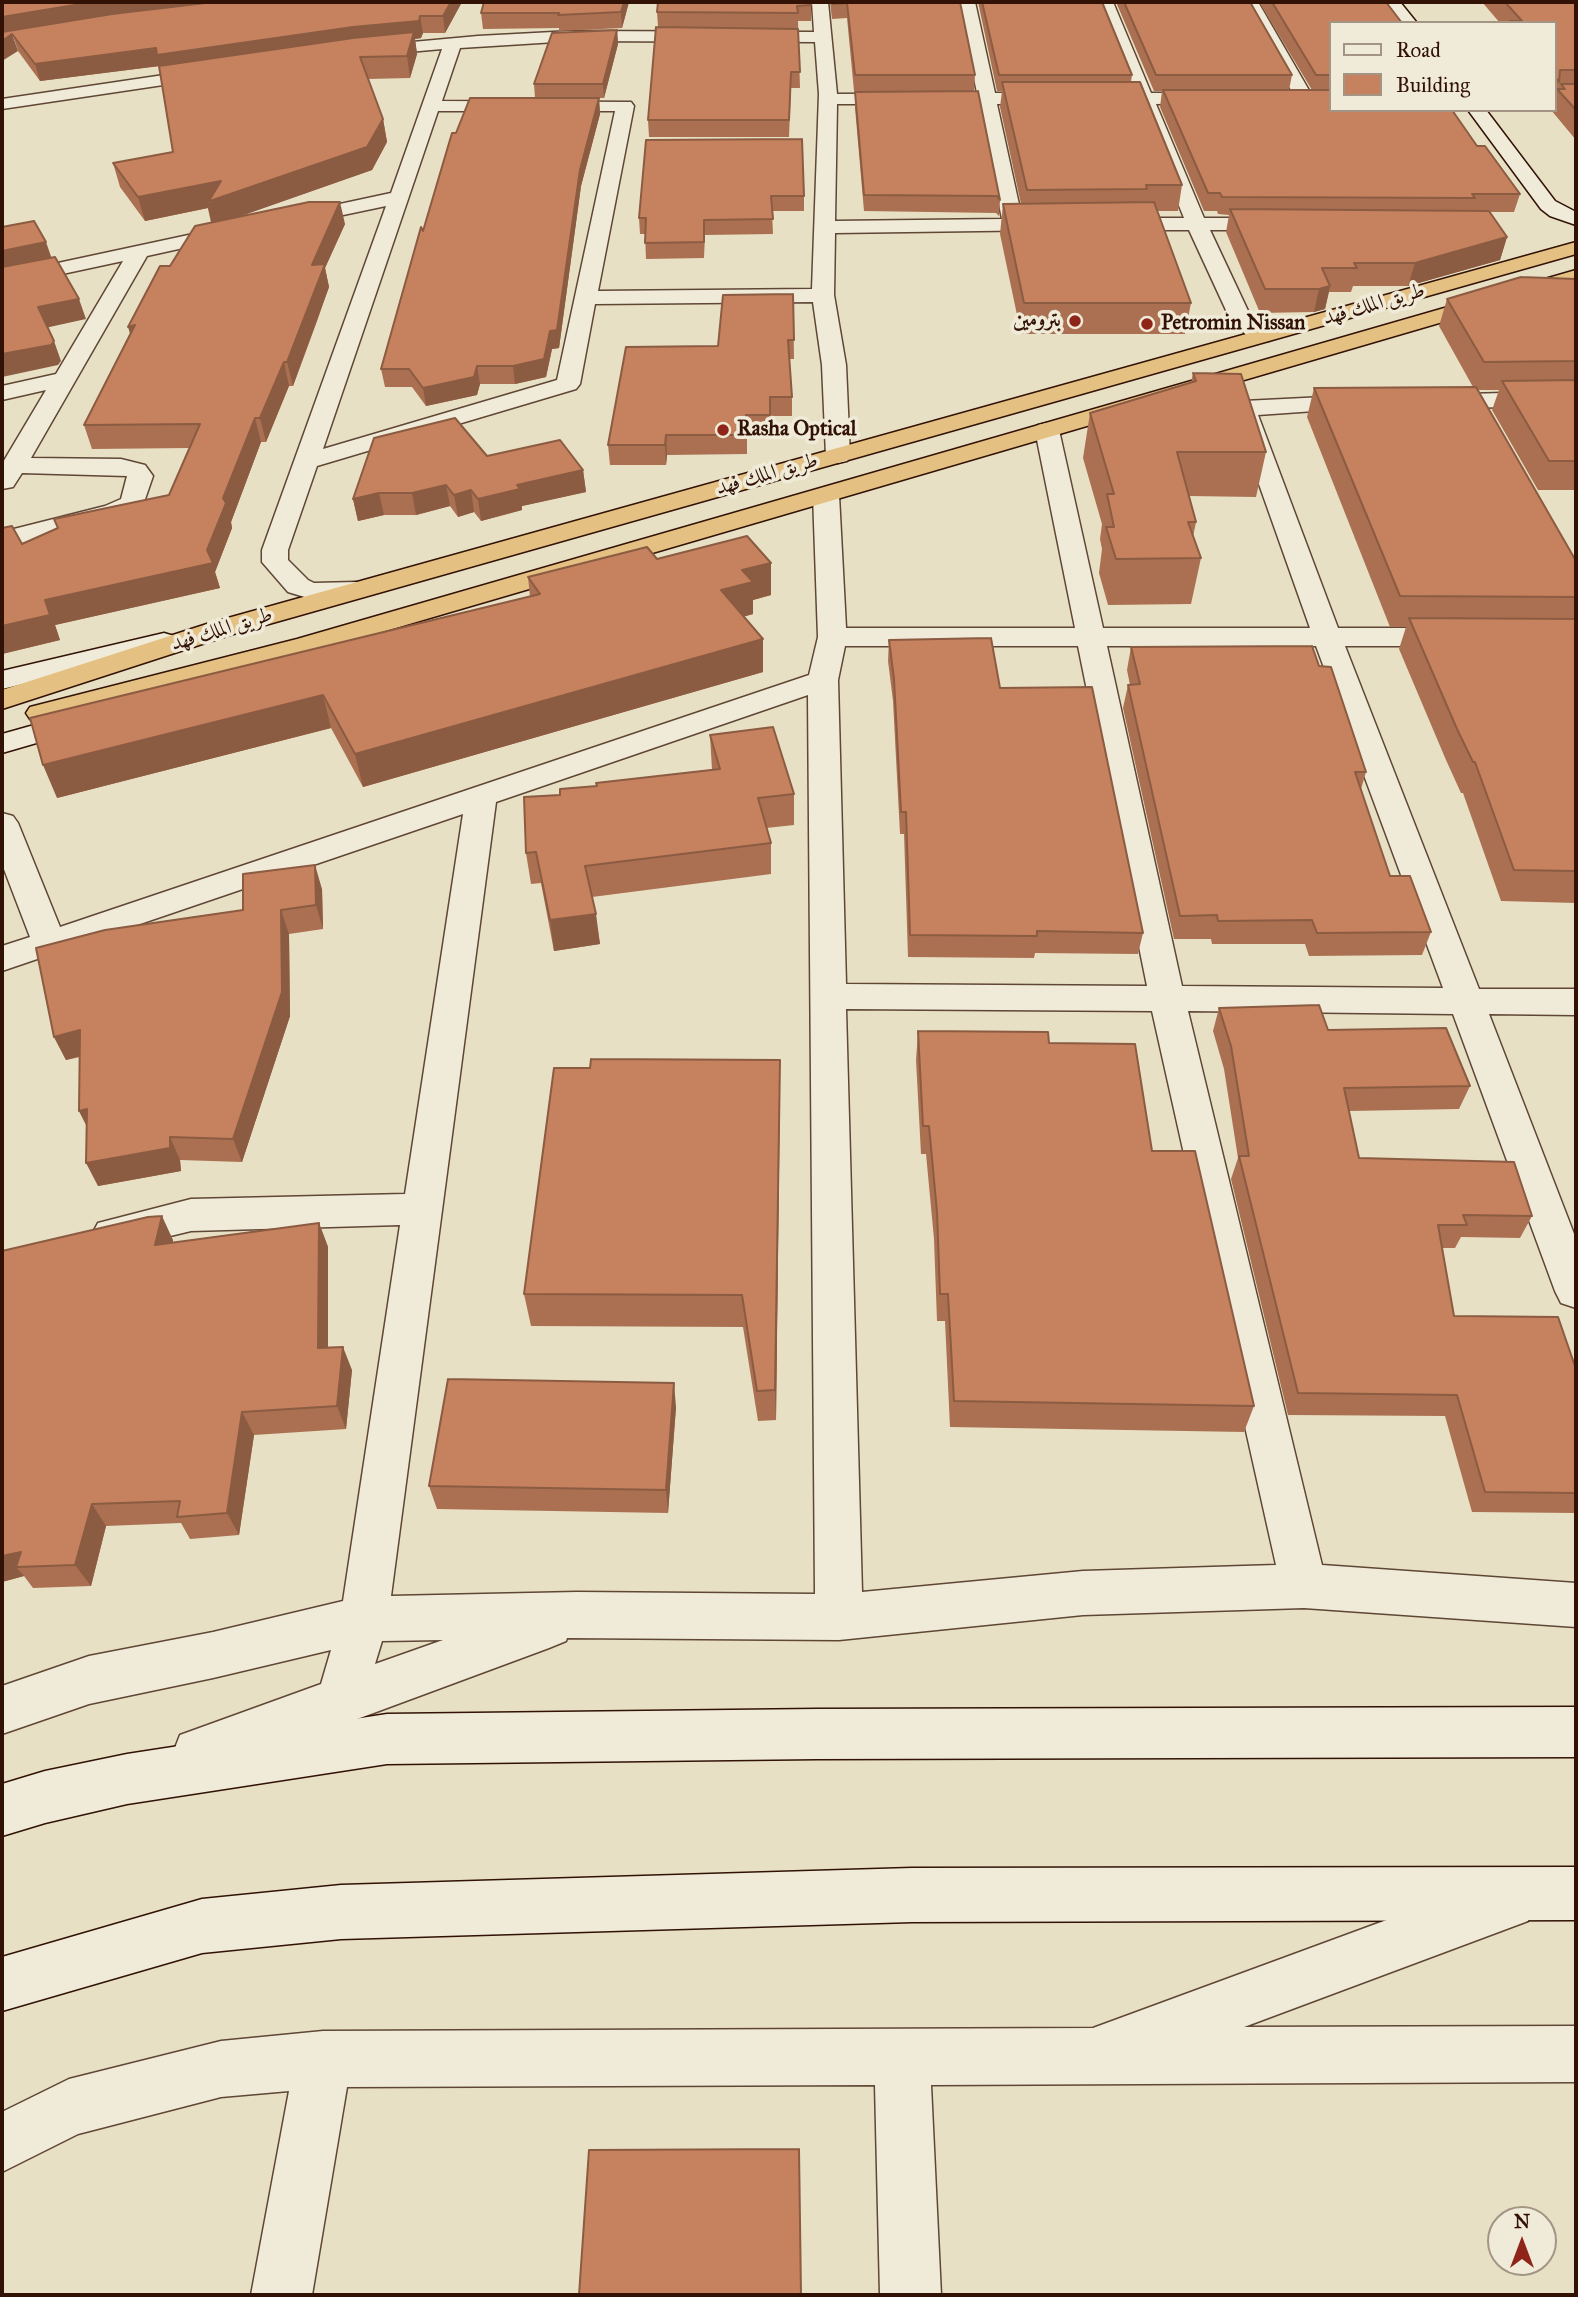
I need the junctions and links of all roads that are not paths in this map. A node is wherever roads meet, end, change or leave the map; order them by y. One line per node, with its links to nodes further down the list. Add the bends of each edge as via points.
1 (820, 2): 7 (street)
2 (967, 2): 11 (street)
3 (1105, 2): 12 (street)
4 (1250, 2): 15 (street, via 1311,99)
5 (1392, 2): 6 (street)
6 (1407, 21)
7 (823, 37): 8 (street, via 641,29); 13 (street)
8 (453, 43): 9 (street); 17 (street)
9 (342, 54)
10 (233, 70): 16 (street)
11 (986, 98): 12 (street); 13 (street); 23 (street)
12 (1146, 98): 14 (street); 22 (street)
13 (828, 99): 25 (street, via 820,145)
14 (1239, 99)
15 (1278, 99)
16 (2, 104)
17 (430, 106): 19 (street); 34 (street, via 625,106 624,146)
18 (1478, 112): 20 (street, via 1548,205)
19 (398, 197): 21 (street); 47 (street)
20 (1576, 219)
21 (276, 223)
22 (1196, 223): 23 (street); 24 (street); 35 (street, via 1239,316)
23 (1013, 224): 25 (street)
24 (1306, 224)
25 (825, 227): 31 (street)
26 (248, 229): 28 (street)
27 (1576, 248): 35 (highway, طريق الملك فهد)
28 (139, 252): 30 (street); 36 (street)
29 (1576, 276): 32 (highway, طريق الملك فهد)
30 (2, 281)
31 (823, 295): 34 (street); 46 (street, via 834,365)
32 (1509, 295): 33 (street); 37 (highway, طريق الملك فهد)
33 (1576, 295)
34 (586, 298): 47 (street, via 568,384)
35 (1261, 336): 46 (highway, طريق الملك فهد)
36 (65, 379): 38 (street); 48 (street)
37 (1209, 383): 43 (street, via 1236,397); 45 (highway, طريق الملك فهد)
38 (2, 393)
39 (1576, 398): 40 (street)
40 (1473, 401): 42 (street); 44 (street)
41 (1380, 402): 43 (street)
42 (1407, 402)
43 (1244, 408): 54 (street)
44 (1486, 424)
45 (1046, 430): 49 (highway, طريق الملك فهد); 53 (street)
46 (838, 456): 51 (highway, طريق الملك فهد)
47 (304, 462): 51 (street, via 275,562 298,586 311,591)
48 (8, 475): 50 (street, via 121,467 136,470 140,477 133,503 114,512)
49 (826, 495): 55 (street); 57 (highway, طريق الملك فهد)
50 (2, 540)
51 (356, 590): 52 (highway, طريق الملك فهد)
52 (220, 629): 58 (street); 60 (highway, طريق الملك فهد)
53 (1090, 636): 54 (street); 55 (street); 68 (street)
54 (1326, 636): 56 (street); 69 (street)
55 (832, 637): 59 (street)
56 (1479, 638)
57 (307, 645): 61 (highway, طريق الملك فهد); 62 (street)
58 (2, 680)
59 (823, 680): 63 (street); 67 (street)
60 (2, 700)
61 (2, 724)
62 (2, 744)
63 (481, 796): 65 (street); 71 (street)
64 (2, 823): 65 (street)
65 (49, 943): 66 (street)
66 (2, 959)
67 (828, 996): 68 (street); 77 (street)
68 (1167, 999): 69 (street); 74 (street)
69 (1466, 1001): 70 (street); 73 (street)
70 (1576, 1002)
71 (423, 1209): 72 (street, via 191,1215); 78 (street)
72 (83, 1241)
73 (1576, 1291)
74 (1304, 1586): 75 (street); 77 (street, via 1083,1593)
75 (1576, 1605)
76 (577, 1615): 77 (street); 78 (street); 79 (street)
77 (839, 1617)
78 (364, 1619): 79 (street); 80 (street, via 89,1680)
79 (340, 1702): 82 (street)
80 (2, 1710)
81 (1576, 1732): 82 (street, via 387,1739)
82 (127, 1779): 83 (street)
83 (2, 1810)
84 (1553, 1894): 85 (street, via 912,1895 341,1912 202,1926); 88 (street)
85 (2, 1984)
86 (1576, 2054): 88 (street)
87 (902, 2057): 88 (street); 89 (street); 92 (street)
88 (1087, 2057)
89 (323, 2059): 90 (street, via 221,2069 69,2108); 91 (street)
90 (2, 2143)
91 (282, 2295)
92 (911, 2295)

